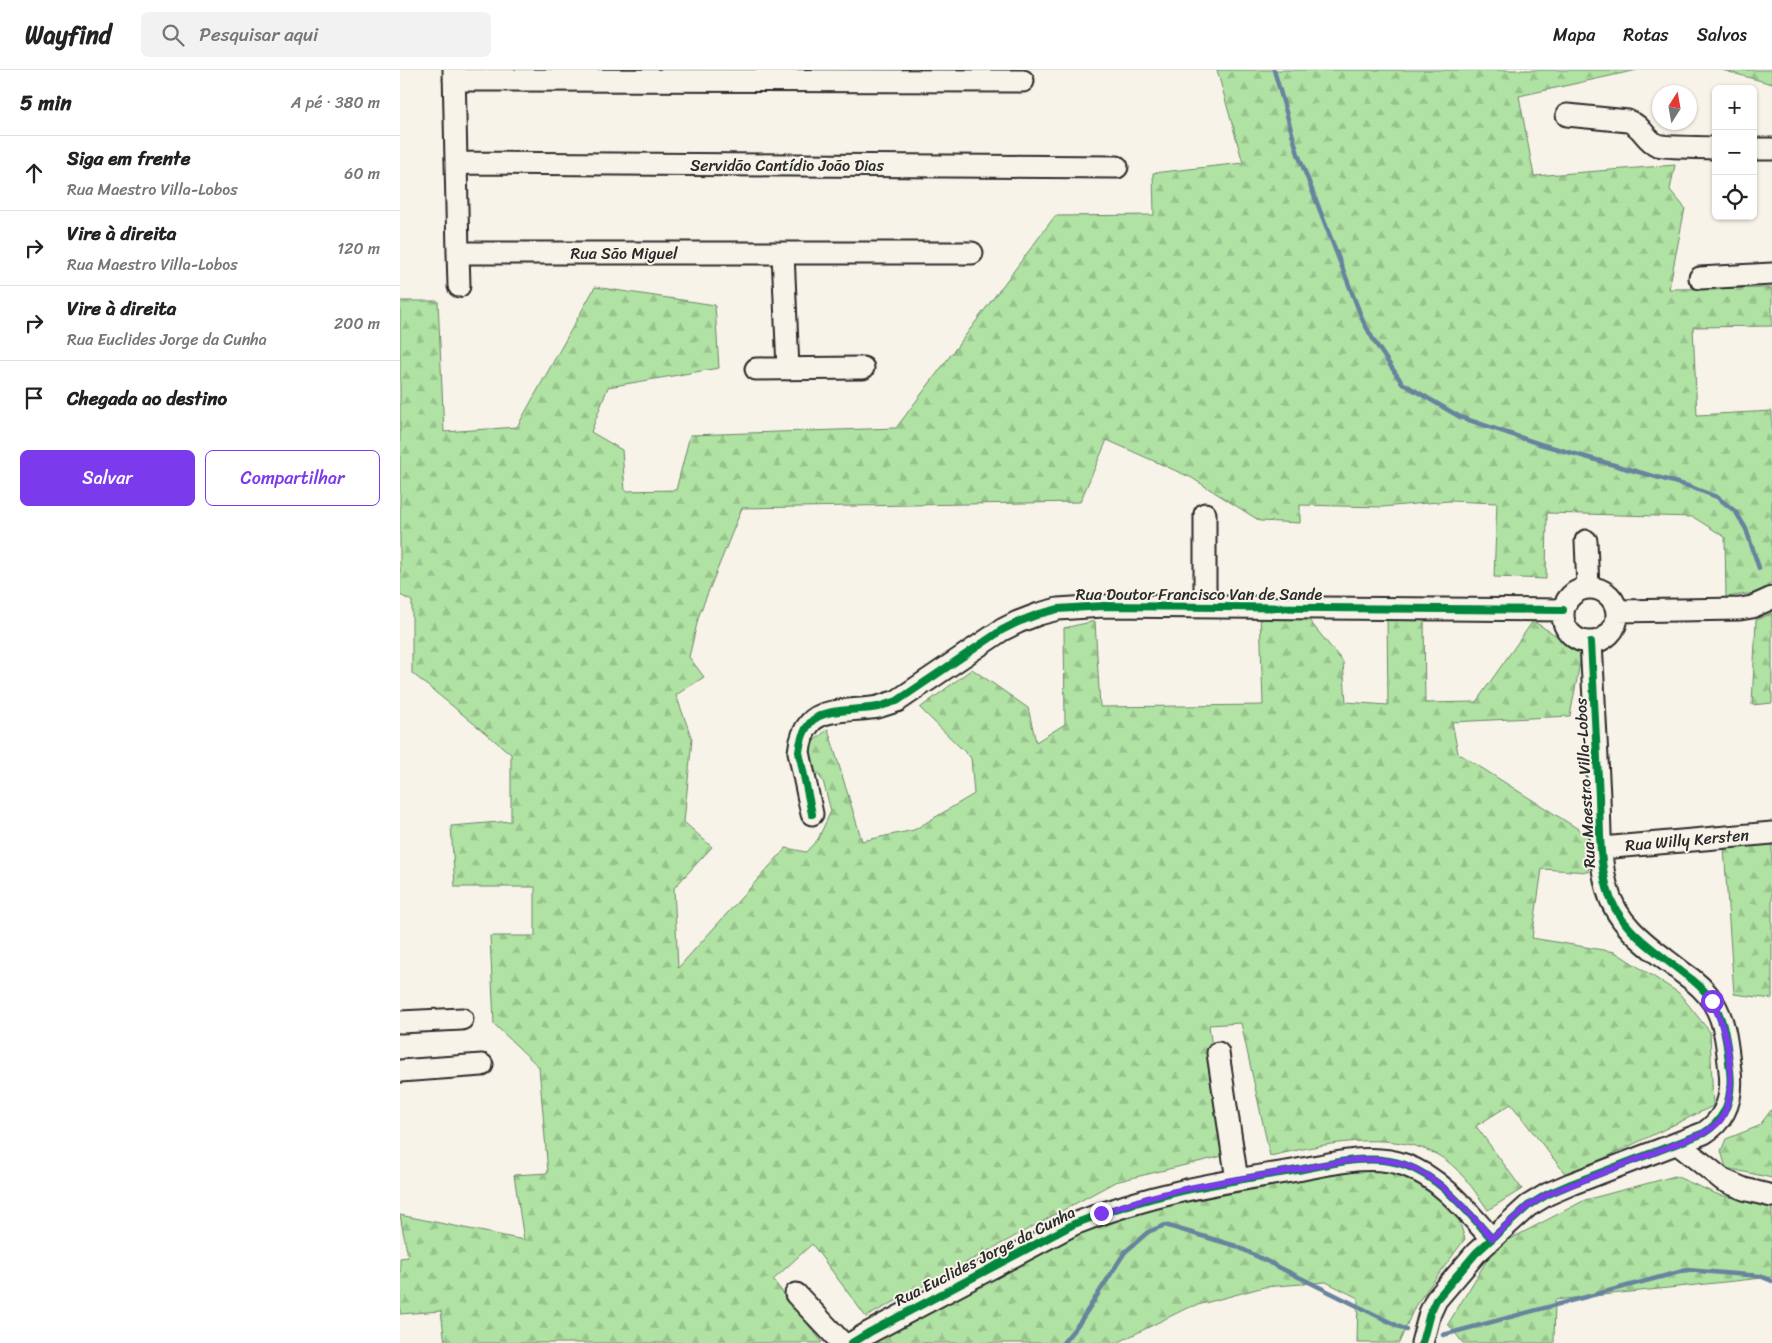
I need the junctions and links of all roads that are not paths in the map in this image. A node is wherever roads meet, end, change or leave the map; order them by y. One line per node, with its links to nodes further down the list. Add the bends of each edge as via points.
1 (454, 75): 2 (street); 7 (street)
2 (1023, 81)
3 (1567, 115): 4 (street, via 1628,121 1636,124 1659,145)
4 (1712, 148)
5 (1757, 148): 6 (street)
6 (1772, 149)
7 (456, 163): 8 (street, Servidão Cantídio João Dias); 9 (street)
8 (1117, 167)
9 (458, 253): 10 (street, Rua São Miguel); 14 (street)
10 (783, 253): 11 (street, Rua São Miguel); 17 (street)
11 (972, 253)
12 (1772, 274): 13 (street)
13 (1700, 278)
14 (460, 286)
15 (863, 368): 17 (street)
16 (756, 369): 17 (street)
17 (788, 369)
18 (1205, 514): 22 (street)
19 (1586, 541): 20 (street)
20 (1588, 588): 23 (street, via 1572,595); 24 (street, via 1604,592)
21 (1772, 598): 24 (street, via 1740,609)
22 (1205, 607): 23 (street, Rua Doutor Francisco Van de Sande); 26 (street, Rua Doutor Francisco Van de Sande, via 1080,606 1039,614 1002,630 897,701 819,716 804,732 799,752)
23 (1563, 610): 25 (street, via 1570,633)
24 (1617, 610): 25 (street, via 1614,628 1600,640)
25 (1591, 642): 28 (street, Rua Maestro Villa-Lobos)
26 (812, 814)
27 (1772, 833): 28 (street, Rua Willy Kersten)
28 (1602, 848): 34 (street, Rua Maestro Villa-Lobos, via 1607,889 1619,917 1628,929 1701,987 1712,1001 1725,1031 1731,1077 1726,1109 1712,1128)
29 (462, 1019): 30 (street)
30 (400, 1022)
31 (1218, 1053): 35 (street)
32 (482, 1066): 33 (street)
33 (400, 1071)
34 (1678, 1144): 36 (street, via 1723,1180); 37 (street, Rua Maestro Villa-Lobos, via 1548,1194 1528,1206)
35 (1237, 1180): 37 (street, Rua Euclides Jorge da Cunha, via 1351,1161 1386,1160 1436,1181); 41 (street, Rua Euclides Jorge da Cunha, via 1160,1195 1074,1224)
36 (1772, 1196)
37 (1492, 1238): 39 (street, Rua Maestro Villa-Lobos, via 1436,1300 1427,1320)
38 (796, 1294): 40 (street)
39 (1425, 1341)
40 (842, 1343)
41 (852, 1343)

